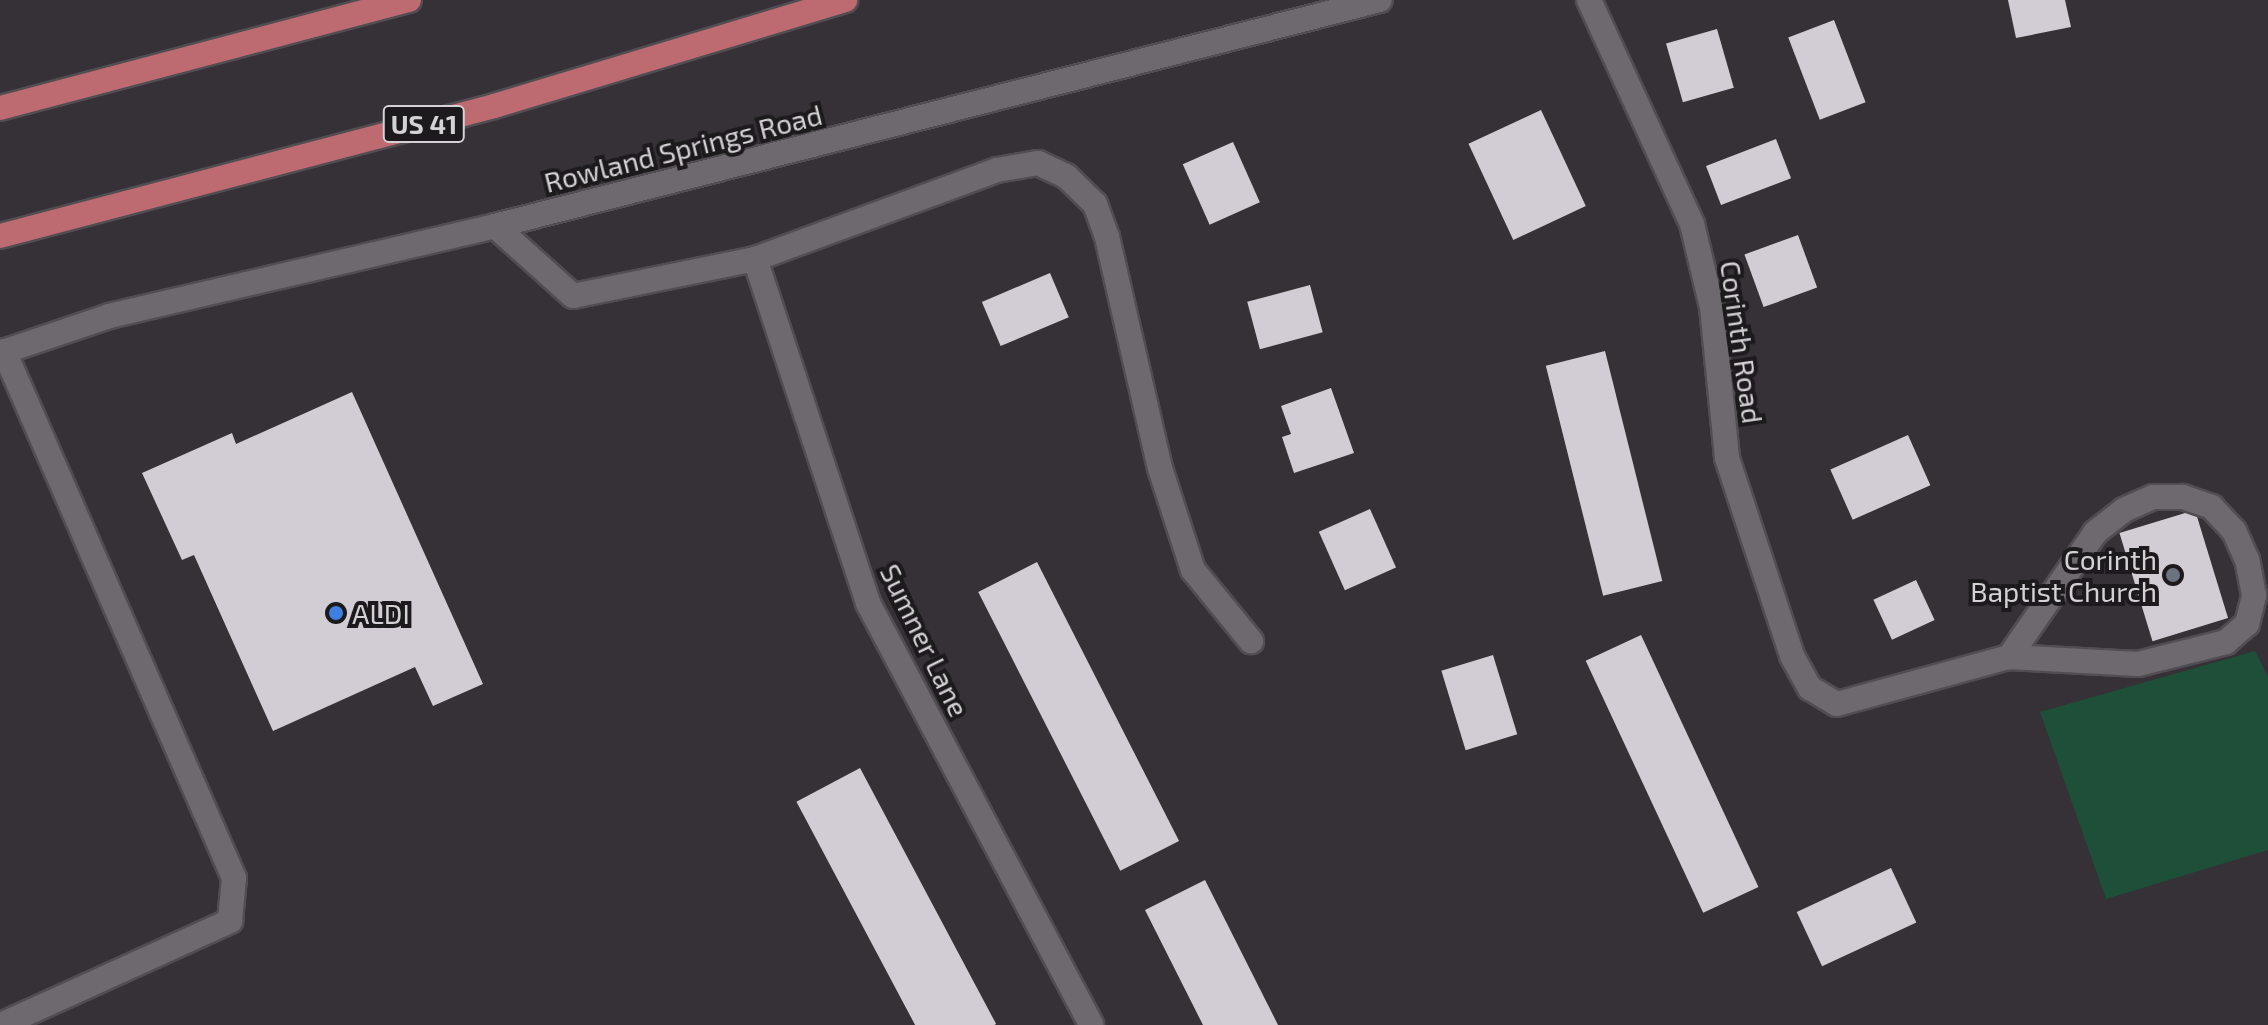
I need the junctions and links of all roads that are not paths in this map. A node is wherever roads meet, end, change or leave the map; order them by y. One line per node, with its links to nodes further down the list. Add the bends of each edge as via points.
1 (409, 0): 5 (main road)
2 (845, 0): 7 (main road, US 41, via 494,106)
3 (1380, 0): 6 (street, Rowland Springs Road)
4 (1589, 0): 11 (street, Corinth Road, via 1692,224 1712,307 1727,458 1792,656 1810,688 1837,704)
5 (0, 108)
6 (495, 226): 8 (street, via 573,296); 9 (street, Rowland Springs Road, via 109,316)
7 (0, 236)
8 (755, 259): 10 (street, via 997,170 1038,163 1066,176 1095,204 1107,237 1160,468 1193,570); 13 (street, Sumner Lane, via 868,603)
9 (2, 352): 12 (street, via 234,878 230,921)
10 (1251, 641)
11 (2009, 657): 11 (street, Corinth Road, via 2138,664 2226,642 2247,624 2254,595 2234,531 2212,507 2183,497 2153,497 2124,510 2095,533)
12 (1, 1025)
13 (1091, 1025)

